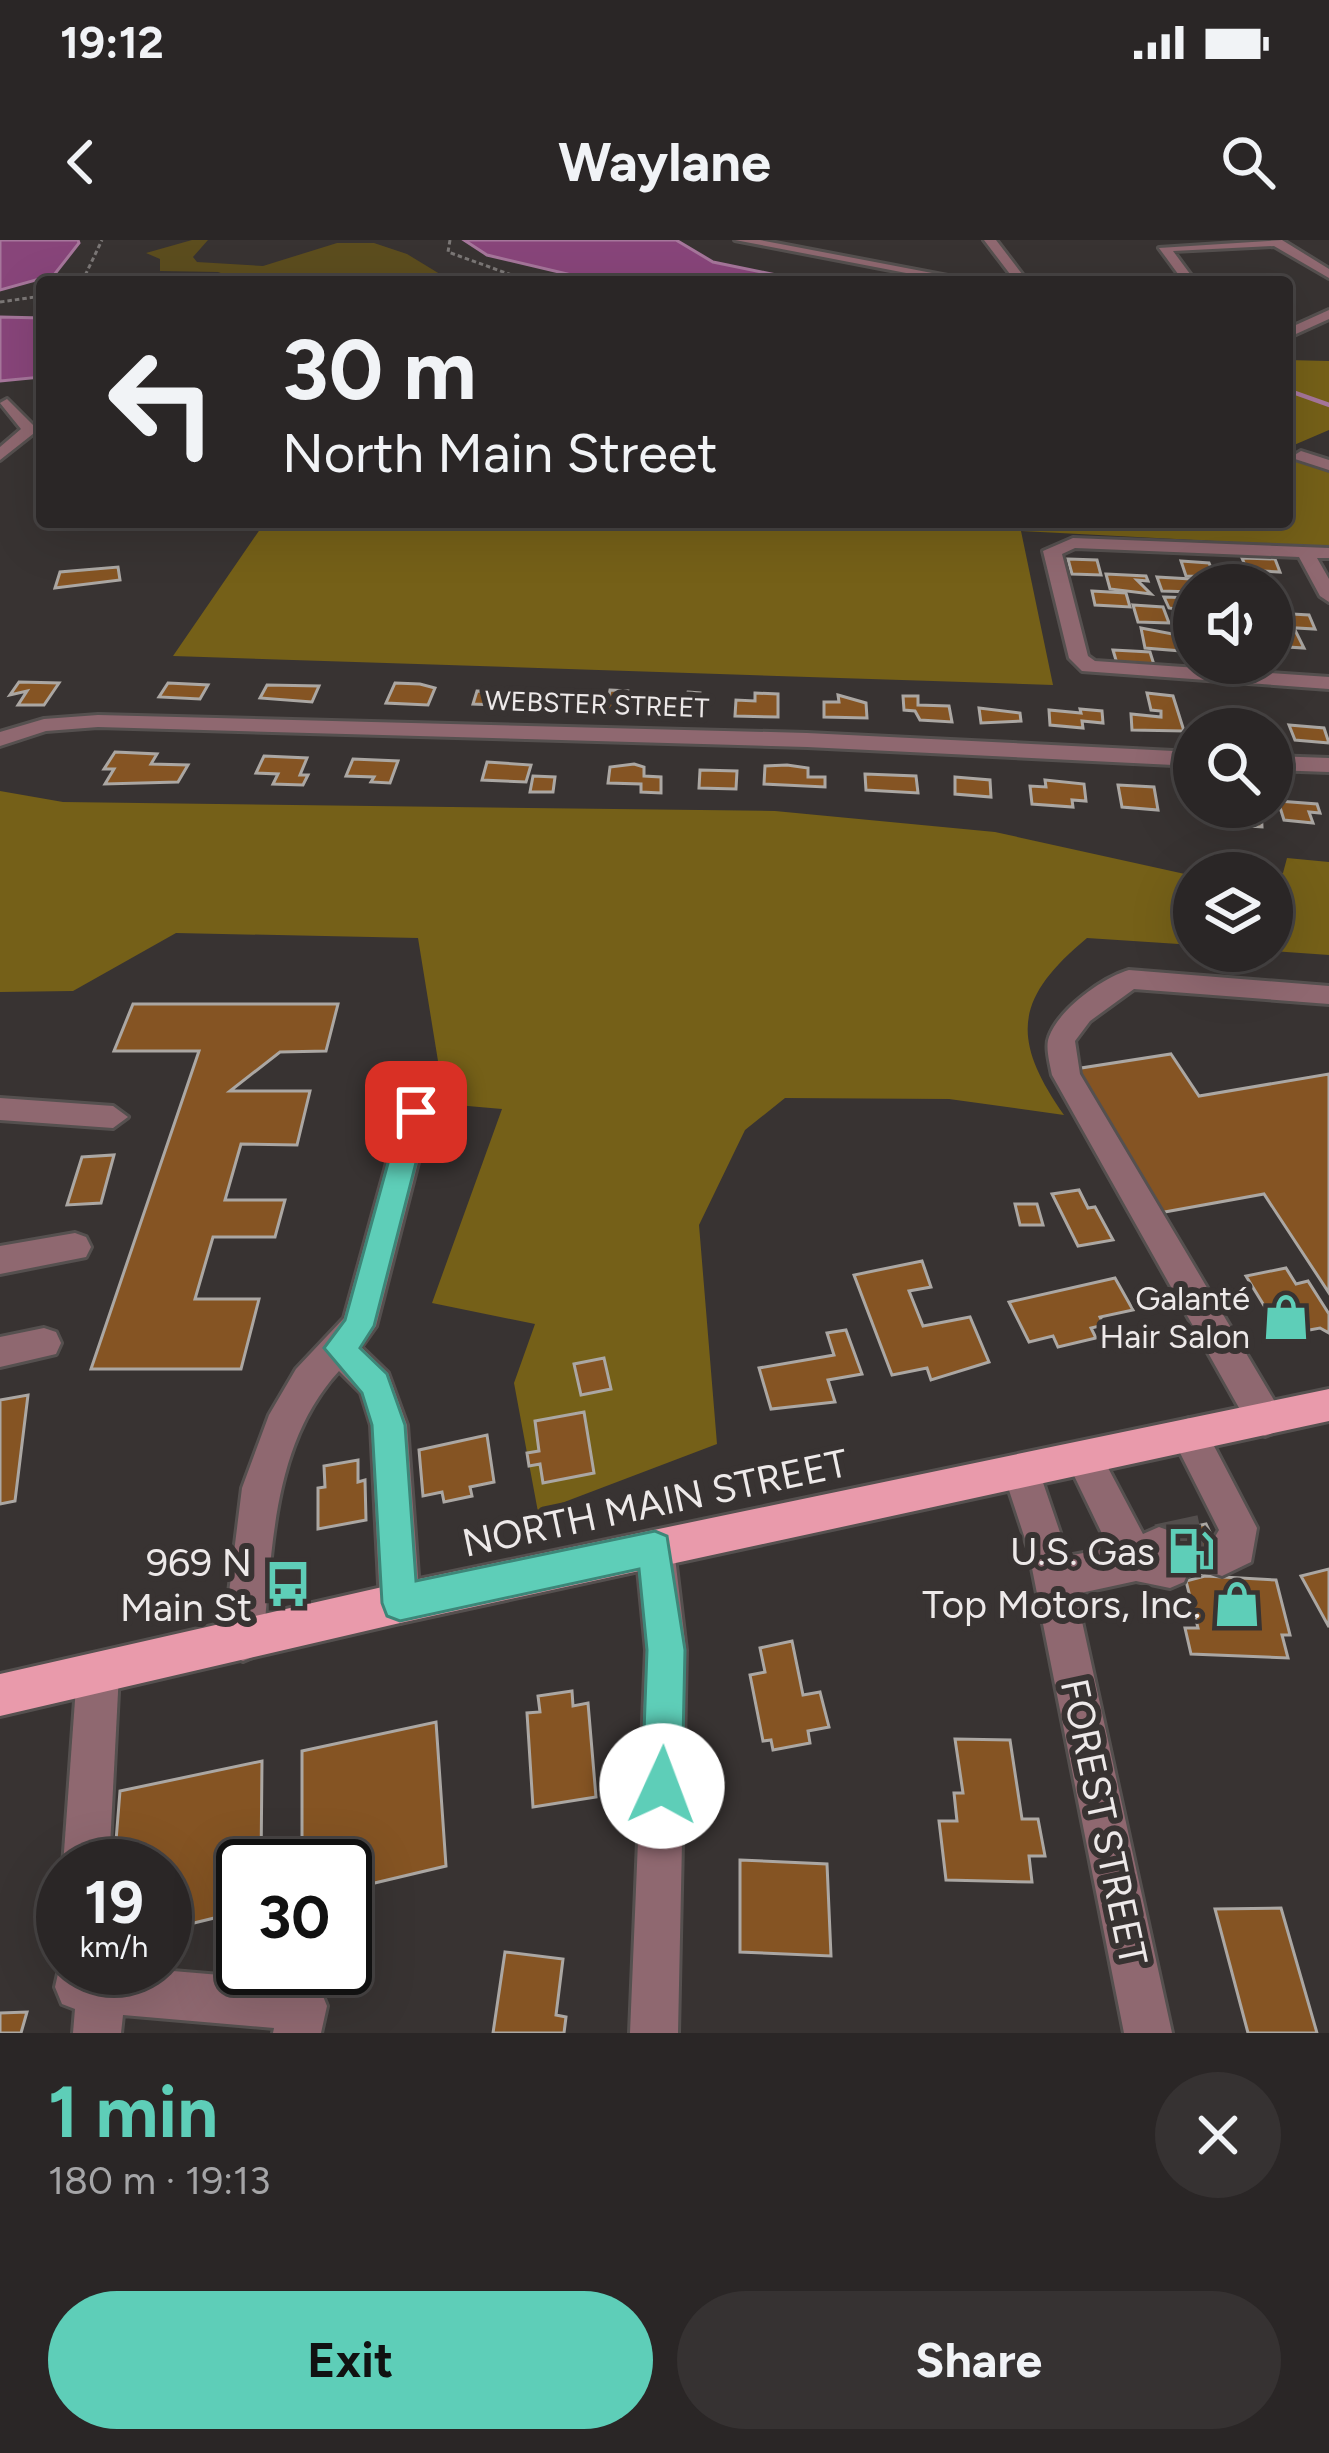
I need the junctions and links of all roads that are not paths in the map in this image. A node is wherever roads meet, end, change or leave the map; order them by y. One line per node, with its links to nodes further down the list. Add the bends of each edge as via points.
1 (741, 240): 5 (street)
2 (990, 240): 6 (street)
3 (1275, 241): 4 (street); 7 (street, via 1165,248)
4 (1329, 274)
5 (940, 276)
6 (1015, 276)
7 (1186, 276)
8 (1329, 314): 9 (street)
9 (1293, 331)
10 (7, 403): 11 (street, via 30,430)
11 (0, 455)
12 (1301, 456): 13 (street)
13 (1329, 465)
14 (1305, 552): 15 (street); 16 (street); 17 (street, via 1073,543 1056,545 1052,554 1079,658 1089,667)
15 (1329, 553)
16 (1329, 596)
17 (1329, 683)
18 (0, 739): 19 (street, WEBSTER STREET, via 98,721)
19 (1173, 758)
20 (1293, 764): 21 (street)
21 (1329, 765)
22 (1329, 995): 32 (street, via 1129,980 1072,1021 1061,1040 1066,1075)
23 (0, 1109): 25 (street)
24 (416, 1112): 29 (street, via 359,1326)
25 (112, 1117)
26 (75, 1247): 27 (street)
27 (0, 1260)
28 (44, 1343): 30 (street)
29 (340, 1348): 39 (street, via 376,1384 388,1425); 40 (street, via 308,1380 261,1488)
30 (0, 1352)
31 (1329, 1405): 32 (main road, NORTH MAIN STREET)
32 (1264, 1419): 33 (main road, NORTH MAIN STREET)
33 (1190, 1436): 34 (main road, NORTH MAIN STREET); 36 (street)
34 (1084, 1459): 35 (main road, NORTH MAIN STREET); 38 (street, via 1155,1558)
35 (1022, 1472): 37 (main road, NORTH MAIN STREET); 38 (street, FOREST STREET)
36 (1224, 1540)
37 (655, 1549): 39 (main road, NORTH MAIN STREET); 46 (street, via 666,1650)
38 (1054, 1579): 47 (street, FOREST STREET)
39 (400, 1603): 40 (main road, NORTH MAIN STREET)
40 (243, 1642): 41 (main road, NORTH MAIN STREET)
41 (98, 1673): 42 (main road, NORTH MAIN STREET); 43 (street)
42 (0, 1695)
43 (88, 1839)
44 (93, 1996): 45 (street, via 303,2006)
45 (297, 2033)
46 (654, 2033)
47 (1148, 2033)

